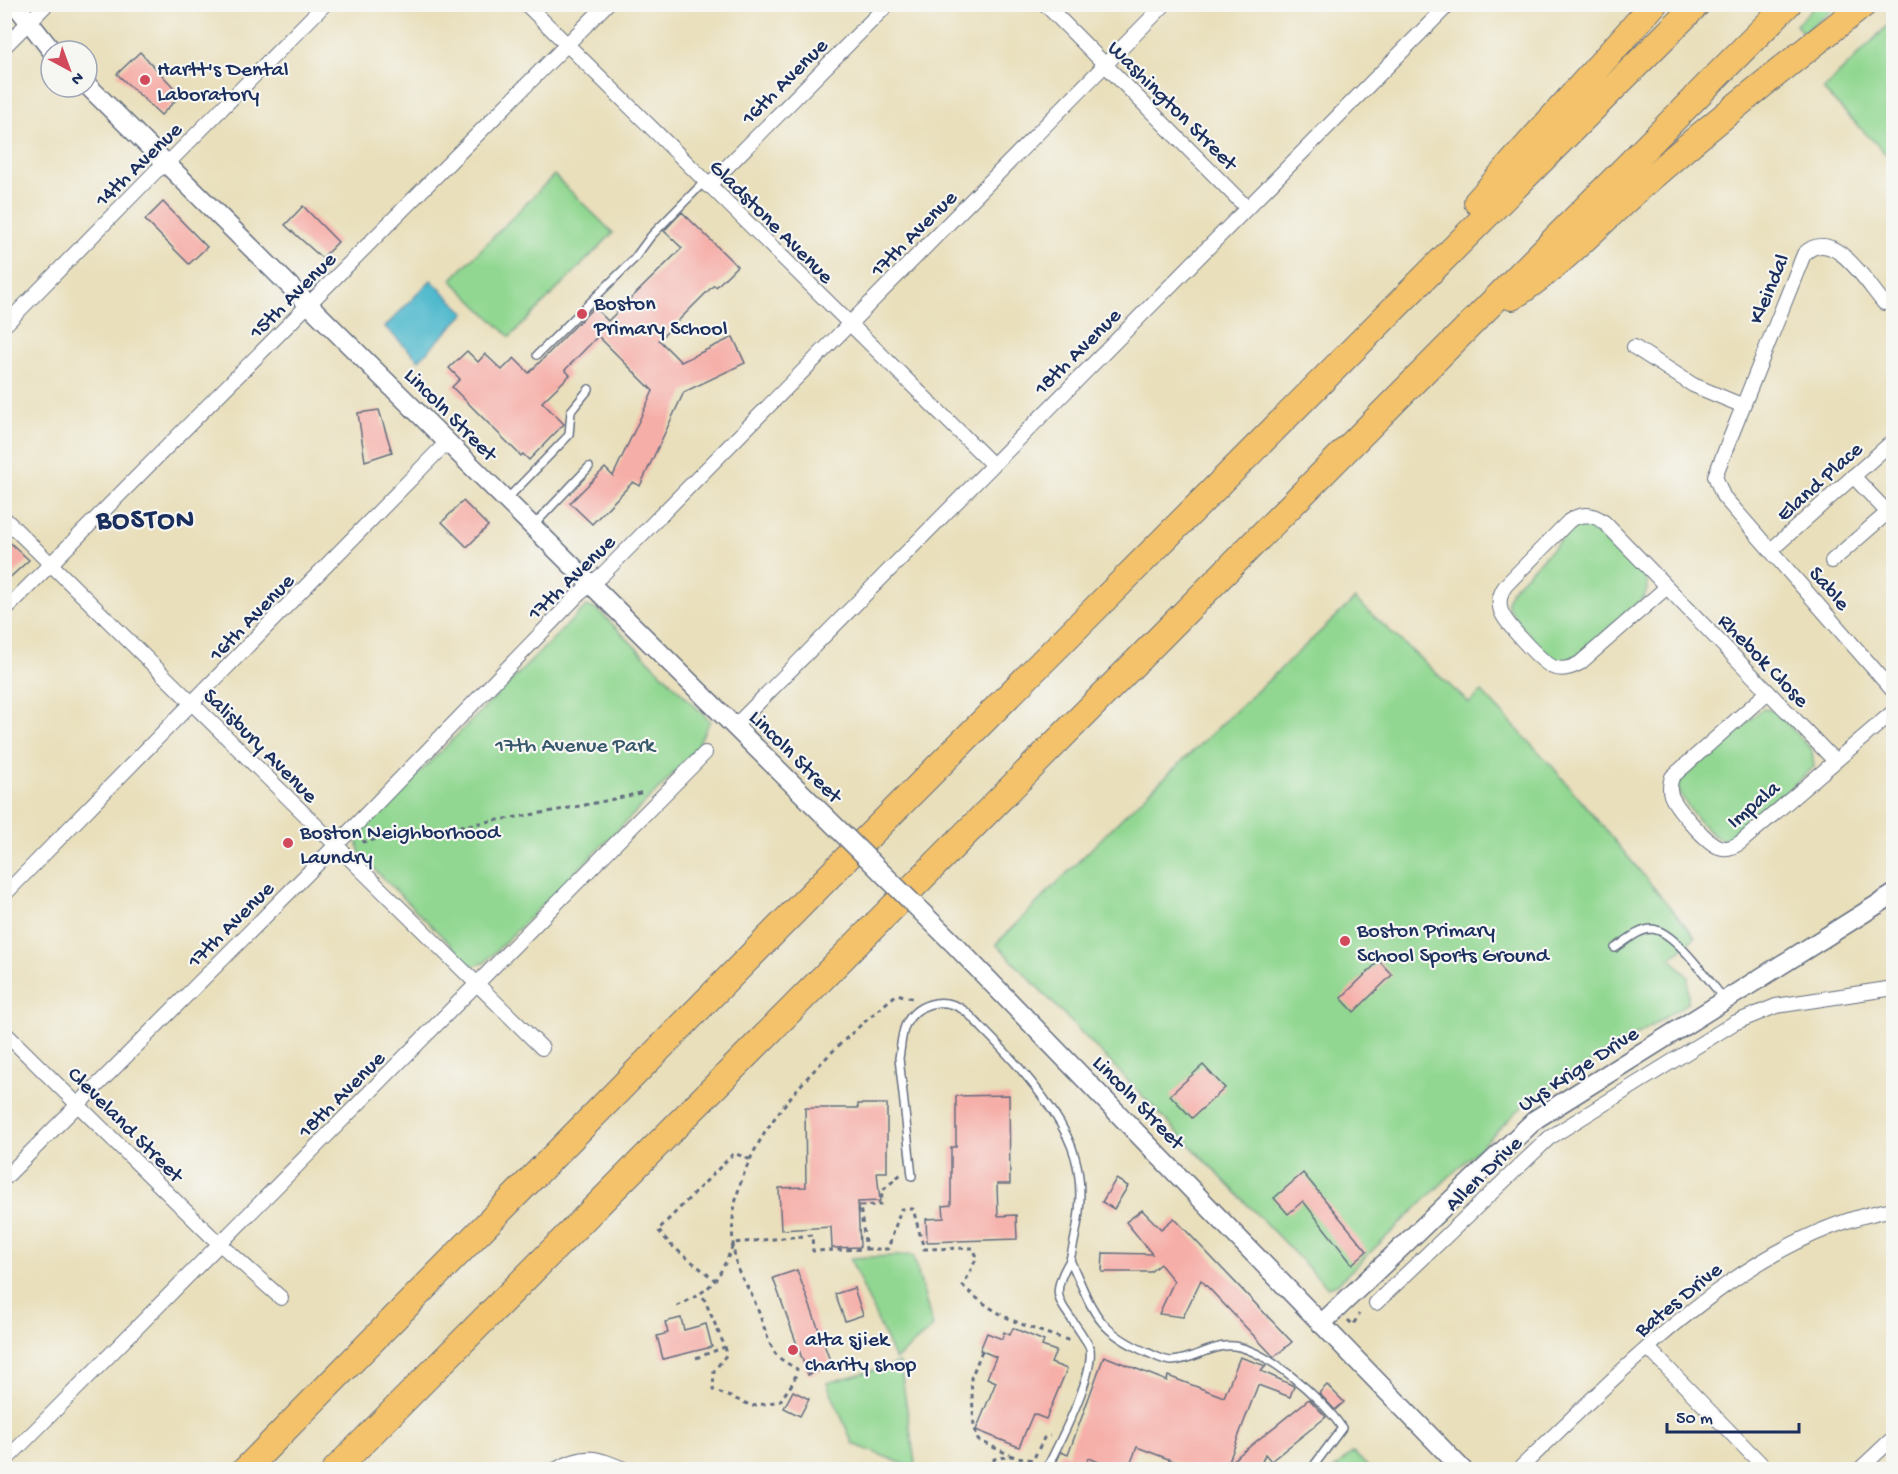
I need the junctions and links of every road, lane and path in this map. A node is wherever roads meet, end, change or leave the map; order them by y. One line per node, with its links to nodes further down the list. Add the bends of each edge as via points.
1 (15, 4): 15 (street)
2 (47, 4): 15 (street)
3 (325, 4): 21 (street, 14th Avenue)
4 (526, 4): 17 (street, Gladstone Avenue)
5 (607, 4): 17 (street, 15th Avenue)
6 (888, 4): 22 (street, 16th Avenue)
7 (1045, 4): 19 (street, Washington Street)
8 (1165, 4): 19 (street, 17th Avenue)
9 (1449, 4): 23 (street, 18th Avenue)
10 (1654, 4): 30 (highway, via 1382,311)
11 (1697, 4): 30 (highway)
12 (1788, 4): 28 (highway)
13 (1864, 4): 28 (highway, via 1715,123 1537,281)
14 (4, 11): 15 (street)
15 (30, 28): 16 (street); 18 (street)
16 (41, 39)
17 (567, 45): 22 (street, Gladstone Avenue); 25 (street, 15th Avenue)
18 (4, 47)
19 (1106, 65): 23 (street, Washington Street); 26 (street, 17th Avenue)
20 (99, 97): 21 (street, Lincoln Street)
21 (167, 164): 25 (street, Lincoln Street); 27 (street, 14th Avenue)
22 (706, 184): 26 (street, Gladstone Avenue); 31 (lane)
23 (1247, 208): 36 (street, 18th Avenue)
24 (1884, 303): 33 (street, Kleindal, via 1837,249 1823,244 1809,249)
25 (310, 305): 35 (street, Lincoln Street); 46 (street, 15th Avenue)
26 (849, 325): 36 (street, Gladstone Avenue); 47 (street, 17th Avenue)
27 (4, 326)
28 (1467, 327): 96 (highway)
29 (1634, 347): 33 (street, via 1693,385)
30 (1354, 350): 95 (highway)
31 (537, 355)
32 (589, 389): 39 (lane, via 571,411 569,435)
33 (1742, 405): 40 (street, Kleindal, via 1715,476 1719,490)
34 (1893, 440): 38 (street, Eland Place)
35 (448, 441): 39 (street, Lincoln Street); 52 (street, 16th Avenue)
36 (992, 464): 54 (street, 18th Avenue)
37 (589, 467): 43 (lane)
38 (1853, 476): 41 (street); 44 (street, Eland Place)
39 (506, 500): 43 (street, Lincoln Street)
40 (1736, 510): 44 (street, Sable)
41 (1891, 513): 45 (street)
42 (4, 518): 46 (street, Salisbury Avenue)
43 (532, 526): 47 (street, Lincoln Street)
44 (1771, 550): 51 (street, Sable)
45 (1832, 561)
46 (52, 565): 49 (street, 15th Avenue); 52 (street, Salisbury Avenue)
47 (590, 584): 54 (street, Lincoln Street); 59 (street, 17th Avenue)
48 (1667, 587): 48 (street, Rhebok Close, via 1600,519 1581,515 1569,521 1506,585 1499,603 1506,620 1544,660 1566,669 1580,663); 50 (street, Rhebok Close)
49 (4, 611)
50 (1768, 692): 56 (street, Rhebok Close); 56 (street, Impala, via 1672,777 1672,797 1708,840 1723,848 1735,846)
51 (1893, 692)
52 (194, 704): 59 (street, Salisbury Avenue); 61 (street, 16th Avenue)
53 (1893, 711): 56 (street, Impala)
54 (734, 726): 84 (street, Lincoln Street, bridge, via 952,942)
55 (705, 753): 57 (street, 18th Avenue)
56 (1834, 760)
57 (675, 785): 58 (path, via 511,820); 63 (street, 18th Avenue)
58 (361, 842)
59 (334, 846): 63 (street, Salisbury Avenue); 69 (street, 17th Avenue)
60 (1893, 894): 65 (street, Uys Krige Drive)
61 (4, 895)
62 (1616, 948): 65 (lane, via 1647,930 1666,933)
63 (476, 985): 68 (street, Salisbury Avenue); 75 (street, 18th Avenue)
64 (1893, 988): 82 (street, Allen Drive, via 1776,1006 1734,1023 1549,1138)
65 (1725, 1000): 84 (street, Uys Krige Drive, via 1536,1119)
66 (929, 1002): 70 (path, via 897,994 856,1028 789,1096); 71 (lane, via 905,1026 899,1058); 78 (lane, via 945,1002 962,1009 1008,1054 1069,1142 1081,1186 1079,1220)
67 (4, 1032): 69 (street, Cleveland Street)
68 (542, 1048)
69 (78, 1105): 72 (street, 17th Avenue); 75 (street, Cleveland Street)
70 (751, 1160): 76 (path, via 738,1187 732,1226); 79 (path, via 734,1153 658,1230)
71 (912, 1176)
72 (4, 1179)
73 (893, 1179): 77 (path, via 883,1190 880,1205 860,1206)
74 (1893, 1209): 87 (street, Bates Drive, via 1831,1226 1791,1244 1740,1274)
75 (220, 1243): 81 (street, Cleveland Street); 93 (street, 18th Avenue)
76 (734, 1243): 77 (path, via 812,1235 813,1251); 79 (path); 85 (path, via 737,1267 776,1354 797,1369 780,1401 753,1406 713,1390 714,1371 727,1354)
77 (866, 1249): 86 (path, via 888,1249 901,1209 913,1209 924,1250 973,1248 977,1257 963,1286 981,1304 1014,1323)
78 (1070, 1260): 86 (lane, via 1058,1280 1057,1292); 94 (lane, via 1096,1315 1121,1341 1168,1361 1224,1346 1239,1347 1298,1380 1342,1428)
79 (716, 1281): 80 (path)
80 (702, 1294): 83 (path); 85 (path)
81 (281, 1298)
82 (1376, 1303)
83 (677, 1306)
84 (1321, 1324): 101 (street, Lincoln Street)
85 (725, 1347): 89 (path)
86 (1090, 1347): 90 (lane, via 1090,1369)
87 (1648, 1348): 102 (street, Bates Drive); 103 (street)
88 (982, 1351): 92 (path, via 971,1378 978,1440)
89 (696, 1358)
90 (1064, 1431): 92 (path, via 1044,1438 1033,1460); 100 (lane)
91 (1893, 1437): 104 (street)
92 (1012, 1456): 99 (path, via 994,1458)
93 (4, 1462)
94 (1315, 1464)
95 (245, 1470)
96 (335, 1470)
97 (555, 1470): 98 (street, via 585,1456)
98 (626, 1470)
99 (993, 1470)
100 (1046, 1470)
101 (1463, 1470)
102 (1518, 1470)
103 (1767, 1470)
104 (1859, 1470)

